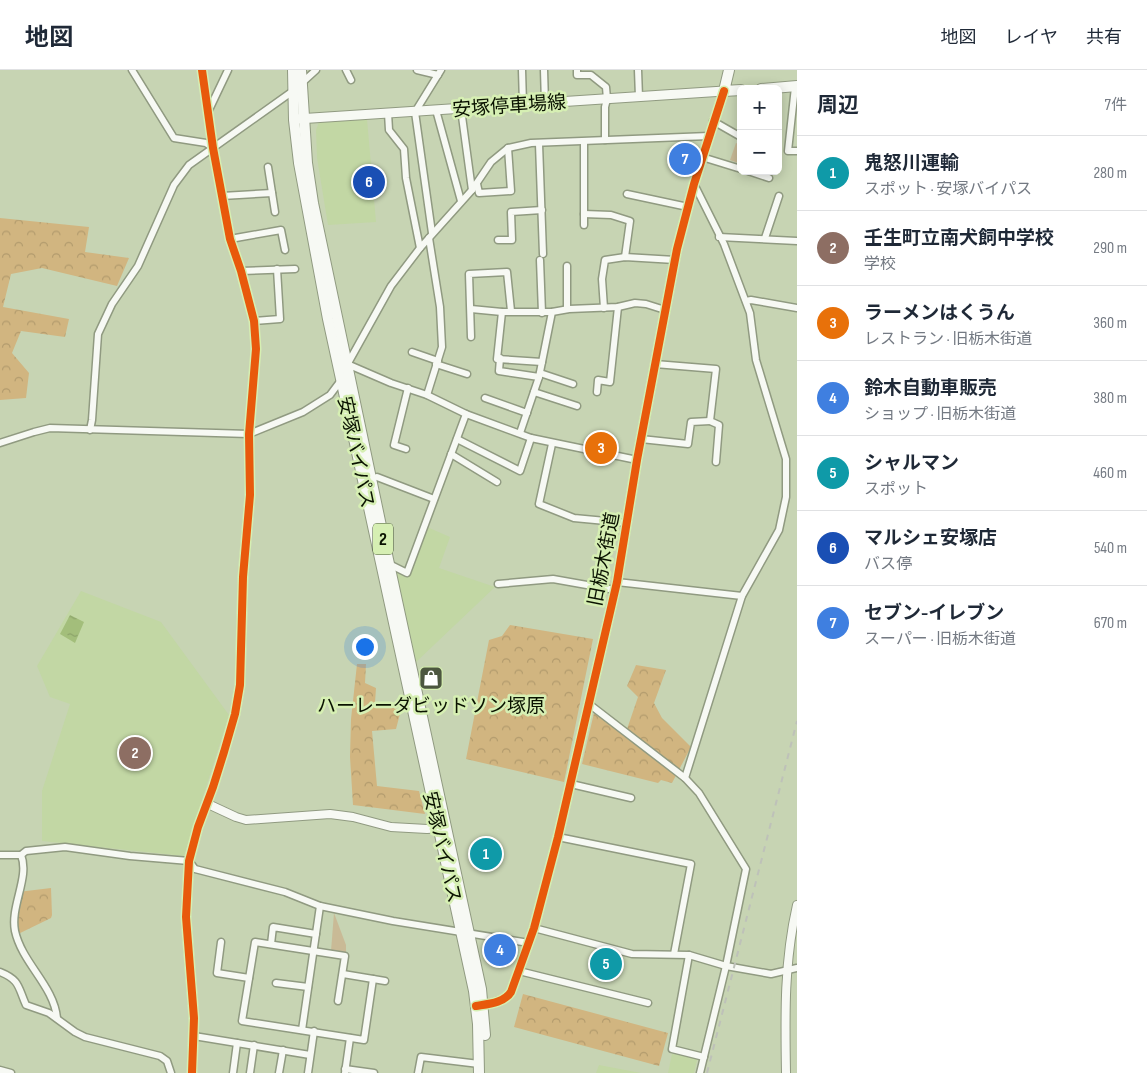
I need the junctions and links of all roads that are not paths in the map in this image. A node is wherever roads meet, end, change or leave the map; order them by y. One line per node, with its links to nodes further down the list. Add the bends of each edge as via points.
1 (132, 70): 38 (street, via 174,138 206,143)
2 (202, 70): 28 (street)
3 (228, 70): 28 (street)
4 (293, 70): 20 (main road, 安塚バイパス / 2)
5 (301, 70): 16 (main road, 安塚バイパス / 2)
6 (316, 70): 16 (street)
7 (346, 70): 15 (street)
8 (417, 70): 14 (street)
9 (522, 70): 25 (street)
10 (544, 70): 24 (street)
11 (577, 70): 23 (street, via 577,75 591,75 606,87)
12 (638, 70): 22 (street)
13 (729, 70): 21 (main road)
14 (440, 72): 29 (street)
15 (352, 80)
16 (302, 83): 20 (street); 31 (main road, 安塚バイパス / 2)
17 (796, 86): 18 (main road); 40 (street, via 788,151)
18 (782, 87)
19 (737, 90): 21 (main road)
20 (293, 91): 31 (main road, 安塚バイパス / 2); 38 (street)
21 (724, 91): 22 (main road, 安塚停車場線); 32 (street, 旧栃木街道)
22 (639, 97): 23 (main road, 安塚停車場線)
23 (607, 99): 24 (main road, 安塚停車場線); 35 (street)
24 (545, 103): 25 (main road, 安塚停車場線)
25 (523, 104): 26 (main road, 安塚停車場線)
26 (461, 109): 27 (main road, 安塚停車場線); 47 (street)
27 (436, 110): 29 (main road, 安塚停車場線); 52 (street)
28 (208, 112): 38 (street)
29 (415, 112): 30 (main road, 安塚停車場線); 58 (street)
30 (388, 113): 31 (main road, 安塚停車場線); 64 (street, via 389,130 404,149 406,178)
31 (299, 119): 91 (main road, 安塚バイパス / 2); 95 (main road, 安塚バイパス / 2, via 299,164)
32 (713, 121): 33 (street); 34 (street, 旧栃木街道)
33 (737, 135)
34 (709, 136): 35 (street); 41 (street, 旧栃木街道)
35 (605, 140): 36 (street)
36 (584, 142): 37 (street); 56 (street)
37 (539, 144): 39 (street); 54 (street)
38 (213, 148): 50 (street); 106 (street, via 189,164 174,184 138,266 112,304 98,334)
39 (508, 148): 47 (street, via 491,162); 47 (street, via 511,191 479,193)
40 (797, 151)
41 (702, 157): 43 (street); 46 (street, 旧栃木街道)
42 (268, 167): 48 (street)
43 (737, 168)
44 (760, 175): 45 (street)
45 (769, 178)
46 (694, 184): 53 (street, 旧栃木街道); 59 (street)
47 (474, 187): 52 (street)
48 (272, 194): 50 (street); 55 (street)
49 (627, 194): 53 (street)
50 (222, 196): 61 (street)
51 (779, 196): 60 (street)
52 (461, 201): 58 (street)
53 (688, 207): 69 (street, 旧栃木街道)
54 (542, 210): 62 (street, via 511,212 512,240); 66 (street)
55 (275, 212)
56 (584, 214): 57 (street); 67 (street, via 611,215 630,221)
57 (584, 225)
58 (431, 236): 64 (street); 90 (street, via 442,347)
59 (719, 237): 60 (street); 74 (street)
60 (765, 238): 63 (street)
61 (230, 239): 65 (street, via 281,230); 73 (street)
62 (498, 240)
63 (797, 241)
64 (420, 248): 91 (street, via 391,286)
65 (285, 250)
66 (543, 254)
67 (625, 257): 69 (street); 76 (street, via 605,260 602,279)
68 (540, 260): 84 (street)
69 (675, 260): 80 (street, 旧栃木街道)
70 (566, 266): 79 (street)
71 (295, 269): 72 (street)
72 (277, 270): 73 (street); 85 (street, via 280,318)
73 (241, 271): 85 (street)
74 (746, 300): 77 (street); 125 (street, via 756,360 784,450 786,483 780,530)
75 (618, 307): 76 (street); 80 (street, via 635,303); 99 (street, via 610,382 598,380)
76 (604, 308): 79 (street)
77 (797, 308)
78 (471, 309): 81 (street, via 469,274 507,272); 82 (street); 86 (street)
79 (567, 309): 83 (street)
80 (665, 310): 92 (street, 旧栃木街道)
81 (511, 311): 82 (street); 84 (street)
82 (502, 312): 88 (street, via 497,359)
83 (552, 312): 84 (street); 89 (street)
84 (542, 313)
85 (254, 321): 108 (street, via 256,349)
86 (471, 338)
87 (412, 352): 90 (street)
88 (500, 358): 89 (street); 94 (street, via 499,371)
89 (542, 362): 94 (street)
90 (437, 363): 93 (street); 100 (street)
91 (347, 364): 95 (street); 97 (street); 122 (main road, 安塚バイパス / 2)
92 (655, 364): 105 (street, via 716,369); 111 (street, 旧栃木街道)
93 (467, 374)
94 (539, 375): 96 (street); 98 (street)
95 (341, 380): 108 (street, via 330,394 303,412); 131 (main road, 安塚バイパス / 2)
96 (573, 384)
97 (408, 388): 100 (street); 114 (street, via 394,445)
98 (534, 392): 102 (street); 103 (street)
99 (597, 392)
100 (427, 396): 104 (street)
101 (485, 398): 103 (street)
102 (577, 406)
103 (526, 413): 107 (street)
104 (466, 414): 107 (street); 110 (street)
105 (710, 421): 111 (street, via 691,422 688,444); 117 (street, via 719,424)
106 (90, 430): 108 (street); 112 (street, via 50,428)
107 (520, 433): 109 (street)
108 (249, 434): 130 (street, via 250,495 243,577 240,685 234,718)
109 (531, 438): 110 (street, via 520,471); 113 (street)
110 (457, 439): 115 (street)
111 (641, 439): 116 (street, 旧栃木街道)
112 (0, 443)
113 (552, 444): 116 (street); 121 (street, via 539,504 574,518)
114 (406, 449)
115 (451, 454): 119 (street); 120 (street)
116 (637, 460): 121 (street, 旧栃木街道)
117 (716, 462)
118 (377, 477): 120 (street)
119 (497, 482)
120 (434, 499): 122 (street, via 408,574)
121 (626, 523): 124 (street, 旧栃木街道)
122 (389, 564): 131 (main road, 安塚バイパス / 2)
123 (498, 584): 124 (street, via 553,579)
124 (616, 586): 125 (street); 126 (street, 旧栃木街道)
125 (742, 596): 127 (street)
126 (589, 704): 127 (street); 128 (street, 旧栃木街道)
127 (685, 778): 147 (street, via 699,793 746,869)
128 (571, 784): 129 (street); 132 (street, 旧栃木街道)
129 (631, 798)
130 (208, 804): 131 (street, via 246,820 342,814 391,827); 135 (street)
131 (442, 828): 139 (main road, 安塚バイパス / 2)
132 (558, 837): 138 (street, 旧栃木街道); 145 (street, via 691,864)
133 (0, 855): 134 (street)
134 (21, 855): 135 (street, via 26,851 65,847); 161 (street, via 25,864 15,929 19,942 54,1003)
135 (189, 861): 137 (street, via 195,869 285,892); 164 (street, via 186,923)
136 (797, 905): 150 (street)
137 (320, 906): 139 (street); 140 (street)
138 (534, 928): 142 (street, 旧栃木街道); 145 (street, via 632,954)
139 (466, 932): 142 (street); 160 (main road, 安塚バイパス / 2)
140 (316, 934): 143 (street, via 273,927); 144 (street)
141 (221, 942): 153 (street, via 217,973)
142 (529, 943): 149 (street, 旧栃木街道)
143 (271, 944): 144 (street); 153 (street, via 255,942)
144 (313, 952): 152 (street, via 345,956); 157 (street)
145 (674, 954): 146 (street)
146 (689, 955): 147 (street); 170 (street, via 672,1049)
147 (726, 966): 150 (street, via 771,974); 170 (street)
148 (797, 968): 150 (street)
149 (519, 971): 159 (street); 160 (street, 旧栃木街道, via 509,995)
150 (786, 971): 185 (street)
151 (0, 972): 161 (street, via 16,982 26,1005)
152 (343, 974): 154 (street); 158 (street)
153 (249, 978): 162 (street, via 242,1021)
154 (373, 979): 155 (street); 165 (street, via 364,1040)
155 (385, 981)
156 (276, 983): 157 (street)
157 (308, 987): 162 (street)
158 (338, 1001)
159 (648, 1003)
160 (480, 1006): 171 (main road, 2); 183 (main road, 2)
161 (57, 1018): 175 (street, via 85,1037 160,1056 167,1061)
162 (302, 1030): 163 (street)
163 (314, 1032): 165 (street); 169 (street)
164 (194, 1036): 166 (street); 176 (street)
165 (350, 1038): 173 (street)
166 (238, 1043): 167 (street); 177 (street)
167 (254, 1046): 168 (street); 178 (street)
168 (283, 1050): 169 (street); 179 (street)
169 (310, 1055): 180 (street)
170 (704, 1057): 184 (street)
171 (479, 1068): 182 (street, via 421,1057)
172 (0, 1070): 174 (street)
173 (345, 1071): 181 (street)
174 (11, 1073)
175 (171, 1073)
176 (192, 1073)
177 (233, 1073)
178 (250, 1073)
179 (279, 1073)
180 (308, 1073)
181 (374, 1073)
182 (418, 1073)
183 (485, 1073)
184 (700, 1073)
185 (786, 1073)

